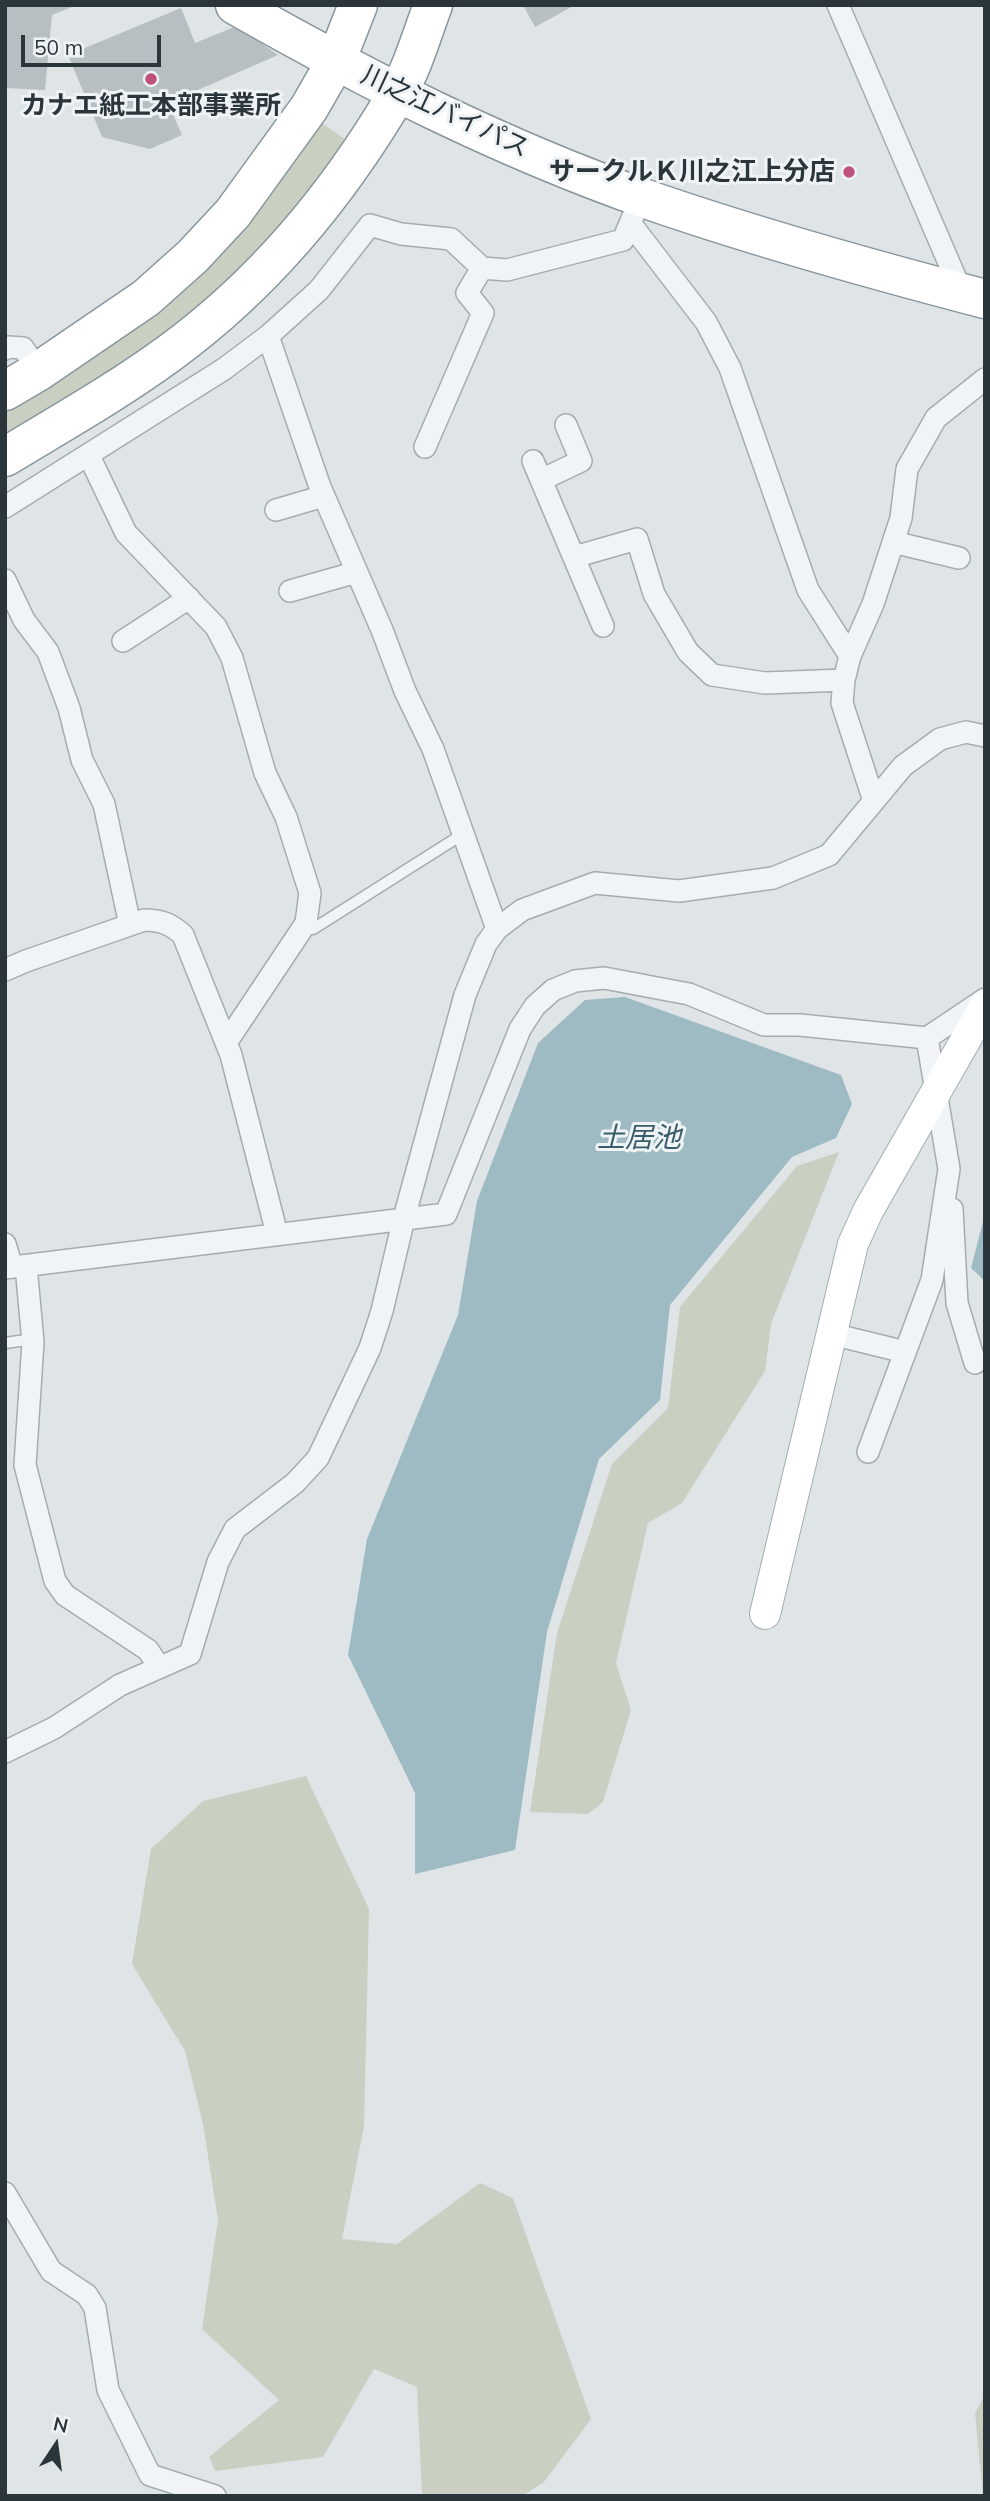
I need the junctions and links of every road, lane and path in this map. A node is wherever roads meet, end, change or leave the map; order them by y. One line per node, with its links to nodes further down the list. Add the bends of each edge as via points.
1 (235, 5): 5 (highway, 川之江バイパス)
2 (358, 5): 5 (highway)
3 (433, 5): 6 (highway)
4 (838, 5): 9 (street)
5 (336, 61): 6 (highway, 川之江バイパス); 12 (highway, via 272,162 193,256 146,298)
6 (398, 92): 7 (highway, 川之江バイパス, via 532,154); 18 (highway, via 332,194 246,288 173,351)
7 (636, 210): 8 (street, via 623,240 507,270); 9 (highway, 川之江バイパス); 31 (street, via 730,368 808,590)
8 (482, 268): 10 (street, via 451,239 401,234 370,225 319,290); 16 (street, via 467,293 483,313)
9 (974, 296)
10 (268, 336): 17 (street); 19 (street)
11 (5, 349): 12 (street, via 23,348)
12 (39, 372): 14 (highway)
13 (985, 379): 22 (street, via 936,418 907,469)
14 (5, 391)
15 (566, 425): 23 (street, via 582,461 537,471)
16 (425, 447)
17 (89, 456): 20 (street); 28 (street, via 126,533)
18 (5, 457)
19 (324, 496): 21 (street); 25 (street)
20 (5, 508)
21 (276, 510)
22 (893, 542): 24 (street); 31 (street)
23 (574, 557): 29 (street); 32 (street, via 637,539 654,594 688,652 712,675 765,683)
24 (959, 558)
25 (356, 572): 27 (street); 35 (street, via 433,749)
26 (5, 580): 36 (street, via 24,620 48,652 82,760 104,804)
27 (290, 591)
28 (189, 598): 30 (street); 37 (street, via 216,627 232,658 265,773 286,817 310,893)
29 (603, 626)
30 (123, 641)
31 (850, 656): 32 (street)
32 (844, 680): 34 (street, via 842,703)
33 (985, 736): 34 (street, via 966,732 940,739 903,765)
34 (874, 801): 38 (street, via 829,855 772,878 680,891 595,883 522,910)
35 (463, 834): 37 (lane, via 313,929); 38 (street)
36 (130, 925): 39 (street); 43 (street, via 157,920 183,935)
37 (303, 929): 43 (street)
38 (497, 929): 46 (street, via 465,995)
39 (5, 970)
40 (985, 999): 42 (street)
41 (985, 1006): 44 (street)
42 (927, 1038): 44 (street); 46 (street, via 764,1025 689,994 604,978 575,981 553,990 520,1029 446,1214)
43 (226, 1043): 47 (street)
44 (936, 1094): 45 (street); 50 (street, via 867,1211 853,1244)
45 (949, 1169): 53 (street, via 932,1280); 54 (street, via 957,1303)
46 (404, 1218): 47 (street); 58 (street, via 370,1349 318,1458 295,1483 234,1529 218,1562 190,1654)
47 (277, 1234): 49 (street)
48 (5, 1244): 49 (street)
49 (14, 1267): 51 (street)
50 (832, 1335): 53 (street); 57 (street)
51 (33, 1339): 52 (lane); 55 (street)
52 (5, 1343)
53 (905, 1352): 56 (street)
54 (975, 1363)
55 (16, 1448): 58 (street, via 25,1465 55,1581 65,1595 148,1650)
56 (868, 1452)
57 (765, 1614)
58 (159, 1667): 59 (street)
59 (5, 1752)
60 (5, 2193): 61 (street, via 51,2271 87,2295 95,2308 108,2390 150,2474)
61 (215, 2496)

